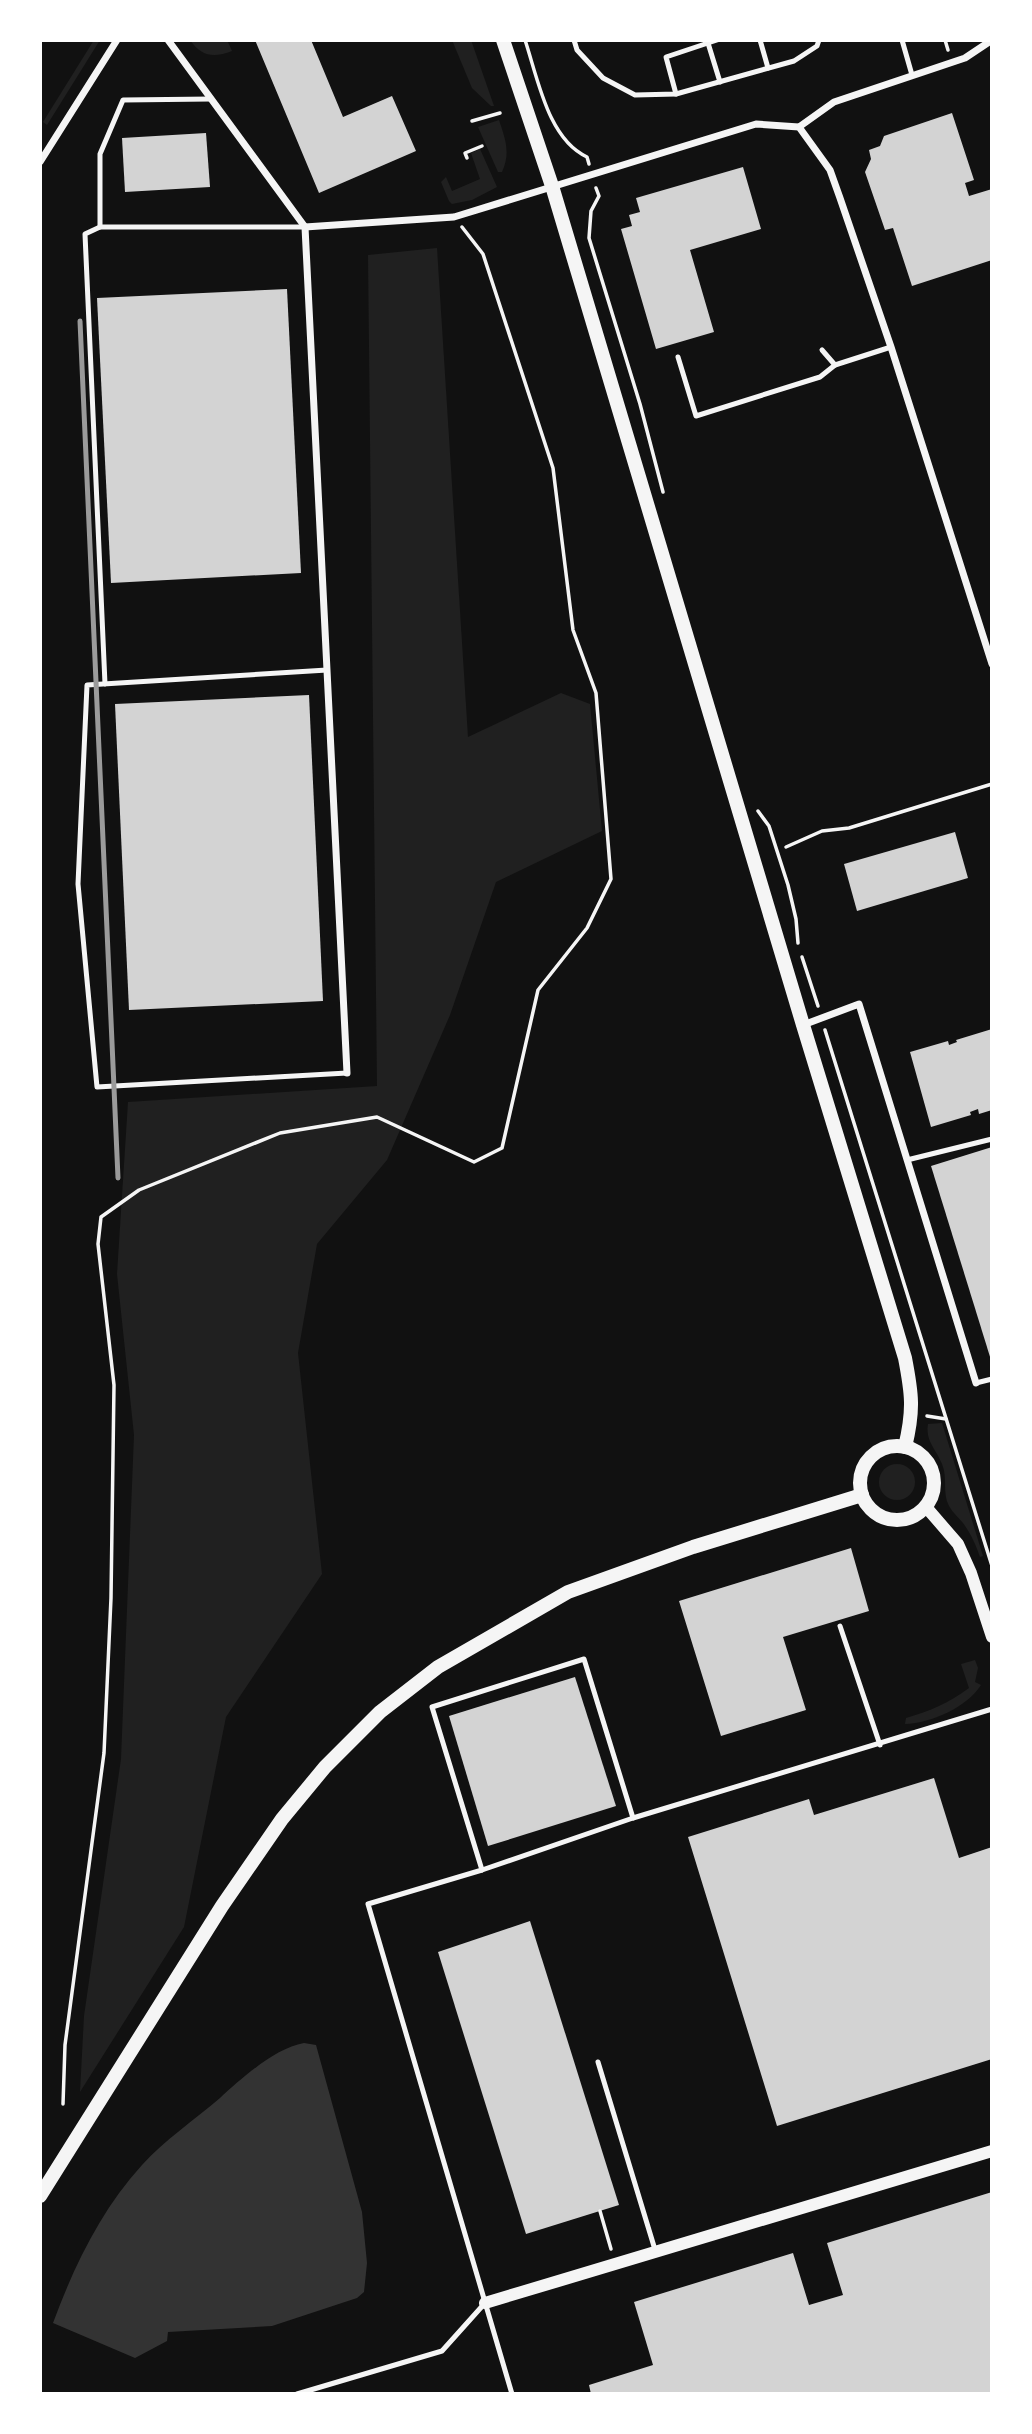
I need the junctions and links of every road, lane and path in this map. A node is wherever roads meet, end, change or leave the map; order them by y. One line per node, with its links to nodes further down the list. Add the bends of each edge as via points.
1 (117, 40): 25 (street)
2 (168, 40): 18 (street)
3 (503, 40): 26 (main road)
4 (525, 40): 23 (path, via 551,118 570,147)
5 (574, 40): 17 (lane, via 577,50 603,78 635,95)
6 (717, 40): 12 (lane)
7 (760, 40): 14 (lane)
8 (819, 40): 14 (lane, via 794,61)
9 (902, 40): 15 (lane)
10 (945, 40): 13 (path)
11 (992, 40): 15 (street, via 965,58)
12 (708, 43): 16 (lane); 17 (lane, via 666,57)
13 (948, 50)
14 (768, 68): 16 (lane)
15 (912, 75): 21 (street, via 834,102)
16 (720, 82): 17 (lane)
17 (676, 94)
18 (211, 99): 29 (lane, via 123,100 100,155); 30 (street)
19 (500, 113): 20 (path)
20 (472, 121)
21 (799, 127): 26 (street, via 755,124); 31 (street, via 830,170)
22 (482, 146): 24 (path, via 465,153)
23 (587, 157)
24 (467, 158)
25 (40, 162)
26 (552, 186): 28 (street); 43 (main road)
27 (598, 196): 35 (path, via 590,211 589,238)
28 (454, 217): 30 (street); 60 (path, via 483,254 553,468 573,631 596,693 611,878 587,928 538,990 502,1148 474,1162 377,1117 279,1133 139,1190 101,1217 98,1244 114,1385 111,1598 104,1753 65,2045)
29 (100, 227): 30 (lane); 38 (lane, via 85,234)
30 (305, 227): 37 (street)
31 (891, 347): 34 (lane); 36 (street)
32 (822, 350): 34 (lane)
33 (678, 357): 34 (lane, via 696,416 820,377)
34 (835, 365)
35 (665, 498)
36 (992, 664)
37 (327, 670): 38 (lane); 44 (street)
38 (105, 684): 44 (lane, via 87,685 78,884 97,1087)
39 (992, 784): 41 (path, via 849,828 822,831)
40 (754, 804): 42 (path, via 769,825 788,885 797,940)
41 (786, 847)
42 (821, 1018): 43 (street); 46 (street, via 859,1004); 52 (path)
43 (803, 1025): 49 (main road, via 905,1358 912,1396)
44 (347, 1073)
45 (992, 1139): 46 (lane)
46 (907, 1160): 48 (street)
47 (992, 1379): 48 (lane)
48 (976, 1383)
49 (905, 1447): 50 (main road, via 892,1446 869,1459 862,1471); 51 (main road, via 926,1460 932,1471 932,1496)
50 (862, 1495): 51 (main road, via 869,1508 892,1520 904,1520); 62 (main road, via 693,1547 568,1592 438,1667 380,1712 282,1819)
51 (926, 1507): 54 (street, via 958,1544)
52 (992, 1566)
53 (840, 1626): 56 (lane)
54 (992, 1637)
55 (992, 1709): 56 (lane)
56 (880, 1745): 57 (lane)
57 (633, 1818): 58 (lane); 58 (lane, via 584,1659 432,1707)
58 (482, 1870): 66 (lane, via 368,1904)
59 (598, 2062): 64 (lane)
60 (63, 2104)
61 (992, 2151): 64 (street)
62 (40, 2196)
63 (600, 2211): 65 (path)
64 (656, 2253): 65 (street)
65 (616, 2264): 66 (street)
66 (485, 2303): 67 (lane, via 442,2351); 68 (lane)
67 (297, 2394)
68 (512, 2394)

